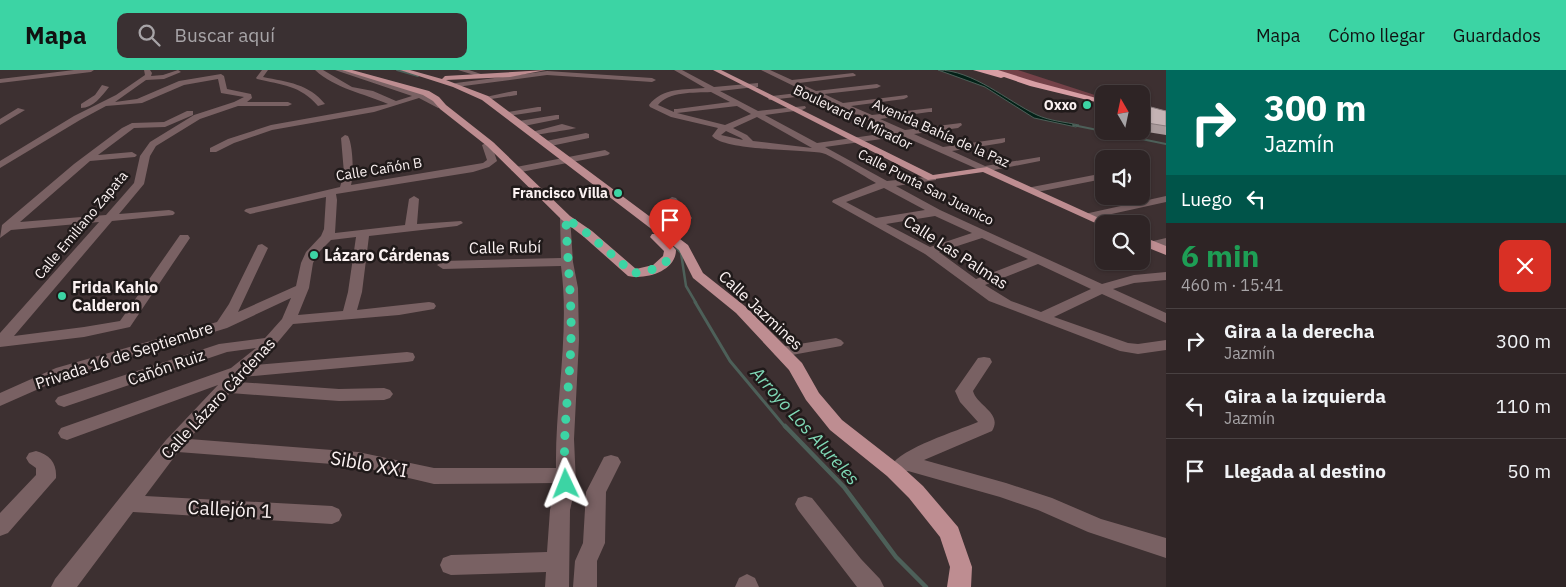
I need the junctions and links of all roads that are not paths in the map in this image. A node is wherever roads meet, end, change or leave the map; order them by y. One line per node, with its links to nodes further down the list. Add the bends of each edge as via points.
1 (92, 70): 30 (street)
2 (264, 70): 51 (street, via 259,78 298,86)
3 (318, 70): 52 (street, via 347,88 370,93)
4 (338, 70): 43 (street)
5 (345, 70): 37 (main road)
6 (392, 70): 28 (main road)
7 (408, 70): 28 (main road)
8 (461, 70): 24 (street)
9 (543, 70): 24 (main road)
10 (552, 70): 21 (street)
11 (677, 70): 38 (street, Calle Punta San Juanico)
12 (716, 70): 34 (main road, Boulevard el Mirador)
13 (724, 70): 34 (main road, Boulevard el Mirador)
14 (786, 70): 18 (street)
15 (825, 70): 25 (street)
16 (976, 70): 26 (highway)
17 (992, 70): 26 (highway)
18 (766, 71): 31 (street, Avenida Bahía de la Paz)
19 (178, 72): 22 (street, via 164,77)
20 (217, 73): 49 (street, via 224,91 248,96); 55 (street, via 184,82 139,101)
21 (560, 73): 29 (street); 32 (street)
22 (146, 74): 55 (street, via 126,93)
23 (852, 75): 25 (street)
24 (484, 76): 28 (main road)
25 (838, 77): 31 (street)
26 (1017, 79): 47 (highway)
27 (1048, 79): 42 (highway)
28 (435, 80): 32 (main road); 37 (main road); 91 (main road, via 479,101)
29 (652, 80)
30 (0, 81)
31 (790, 82): 41 (street, Avenida Bahía de la Paz)
32 (456, 85): 39 (main road)
33 (500, 86): 39 (street)
34 (752, 86): 38 (street); 46 (main road, Boulevard el Mirador)
35 (877, 86): 41 (street)
36 (105, 87): 81 (street, via 98,97 58,121)
37 (407, 88): 56 (main road, via 426,93)
38 (714, 90): 53 (street, Calle Punta San Juanico); 61 (street, via 663,95 653,105)
39 (472, 91): 45 (main road)
40 (514, 93): 45 (street)
41 (815, 93): 46 (street); 54 (street, Avenida Bahía de la Paz)
42 (1095, 94)
43 (419, 96): 52 (street); 56 (street)
44 (904, 97): 54 (street)
45 (485, 98): 62 (main road, via 501,105)
46 (776, 98): 57 (main road, Boulevard el Mirador)
47 (1095, 100)
48 (216, 102): 70 (street)
49 (237, 104): 50 (street, Calle Emiliano Zapata); 108 (street, Calle Emiliano Zapata, via 197,117 153,144 145,156 139,184)
50 (288, 104)
51 (321, 104)
52 (394, 104): 85 (street, via 377,110 287,124)
53 (738, 104): 61 (street); 63 (street, Calle Punta San Juanico)
54 (842, 105): 67 (street, Avenida Bahía de la Paz)
55 (102, 106): 81 (street)
56 (442, 106): 83 (main road, via 472,136)
57 (798, 108): 63 (street); 79 (main road, Boulevard el Mirador)
58 (538, 109): 62 (street)
59 (21, 110): 64 (street)
60 (928, 110): 67 (street)
61 (668, 112): 73 (street)
62 (508, 114): 69 (main road)
63 (757, 114): 73 (street); 84 (street, Calle Punta San Juanico)
64 (10, 116): 65 (street); 68 (street)
65 (0, 117)
66 (556, 117): 69 (street)
67 (871, 118): 75 (street, Avenida Bahía de la Paz)
68 (0, 122)
69 (519, 124): 74 (main road)
70 (162, 125): 76 (street); 89 (street, via 132,126)
71 (958, 125): 75 (street)
72 (569, 128): 74 (street)
73 (724, 128): 84 (street, via 717,133 720,139)
74 (532, 133): 82 (main road)
75 (904, 133): 79 (street); 86 (street, Avenida Bahía de la Paz)
76 (152, 134)
77 (582, 134): 82 (street, via 586,136)
78 (346, 138): 98 (street, via 351,172)
79 (861, 139): 84 (street); 95 (main road, Boulevard el Mirador)
80 (1002, 140): 86 (street)
81 (37, 141): 92 (street)
82 (546, 144): 91 (main road)
83 (490, 145): 94 (main road); 98 (street, Calle Cañón B, via 492,161 483,166)
84 (821, 149): 97 (street, Calle Punta San Juanico)
85 (213, 150)
86 (943, 150): 93 (street, Avenida Bahía de la Paz)
87 (605, 153): 91 (street)
88 (132, 154): 89 (street)
89 (88, 158): 114 (street)
90 (1037, 159): 93 (street)
91 (563, 161): 94 (street); 109 (main road, via 666,245 671,254 663,264 651,270 633,273); 113 (main road, Calle Jazmines)
92 (0, 165)
93 (984, 169): 95 (main road); 99 (main road, Avenida Bahía de la Paz)
94 (516, 170): 109 (main road)
95 (937, 177): 97 (street)
96 (1094, 178): 99 (street)
97 (885, 184): 105 (street, Calle Punta San Juanico); 111 (street, Calle Las Palmas, via 836,202)
98 (345, 189): 100 (street, Calle Cañón B)
99 (1032, 190): 107 (main road, Avenida Bahía de la Paz)
100 (330, 192): 104 (street, Calle Cañón B); 118 (street, via 331,220)
101 (414, 198): 115 (street)
102 (1166, 199): 107 (street)
103 (672, 200): 113 (street, via 686,218)
104 (250, 211)
105 (936, 212): 111 (street); 117 (street, Calle Punta San Juanico)
106 (169, 213): 108 (street)
107 (1089, 216): 110 (main road, Avenida Bahía de la Paz)
108 (110, 218): 114 (street); 140 (street, Calle Emiliano Zapata)
109 (566, 218): 127 (street)
110 (1095, 219)
111 (875, 222): 125 (street, Calle Las Palmas)
112 (457, 223): 115 (street)
113 (657, 226): 144 (main road, Calle Jazmines, via 684,248 698,275 741,310)
114 (3, 229)
115 (410, 229): 116 (street)
116 (363, 234): 118 (street); 135 (street)
117 (983, 234): 125 (street); 126 (street, Calle Punta San Juanico)
118 (327, 237): 132 (street, Calle Lázaro Cárdenas, via 306,263)
119 (184, 238): 140 (street, via 125,324)
120 (1166, 242): 122 (street)
121 (1150, 244): 122 (main road)
122 (1153, 245): 124 (main road)
123 (262, 248): 139 (street, Privada 16 de Septiembre, via 236,304)
124 (1166, 251)
125 (929, 252): 130 (street, Calle Las Palmas)
126 (1038, 260): 130 (street); 133 (street, Calle Punta San Juanico)
127 (567, 262): 128 (street, Calle Rubí); 157 (street, via 571,288 571,340)
128 (443, 265)
129 (1159, 277): 131 (street); 133 (street, via 1124,281)
130 (975, 284): 136 (street, Calle Las Palmas, via 1000,302)
131 (1166, 286)
132 (302, 288): 138 (street, Calle Lázaro Cárdenas); 139 (street, Privada 16 de Septiembre)
133 (1102, 289): 136 (street); 137 (street, Calle Punta San Juanico)
134 (429, 306): 135 (street)
135 (349, 314): 138 (street)
136 (1041, 317): 143 (street, Calle Las Palmas, via 1126,348)
137 (1166, 319)
138 (288, 320): 141 (street, Calle Lázaro Cárdenas)
139 (222, 325): 150 (street, Privada 16 de Septiembre, via 62,372)
140 (0, 342)
141 (270, 342): 147 (street, Calle Lázaro Cárdenas); 151 (street, Cañón Ruiz, via 225,347)
142 (836, 343): 144 (street)
143 (1166, 345)
144 (781, 352): 156 (main road, Calle Jazmines, via 796,366 812,396 836,425)
145 (407, 357): 147 (street)
146 (984, 362): 156 (street, via 964,391 966,398 987,420 986,426 919,454)
147 (237, 372): 148 (street, Calle Lázaro Cárdenas); 152 (street)
148 (225, 388): 149 (street, via 339,395); 153 (street, Calle Lázaro Cárdenas)
149 (384, 394)
150 (0, 400)
151 (64, 401)
152 (67, 433)
153 (173, 445): 157 (street, Siblo XXI, via 358,459 434,476); 158 (street, Calle Lázaro Cárdenas)
154 (36, 458): 161 (street, via 44,462 46,478)
155 (611, 462): 167 (street, via 596,492 594,542 586,561)
156 (900, 467): 162 (street, via 965,478); 169 (main road, Calle Jazmines, via 950,533 960,567)
157 (565, 475): 163 (street)
158 (128, 503): 160 (street, Callejón 1); 165 (street, Calle Lázaro Cárdenas)
159 (805, 504): 168 (street)
160 (332, 515)
161 (0, 527)
162 (1166, 548)
163 (557, 562): 164 (street); 166 (street)
164 (452, 565)
165 (63, 587)
166 (557, 587)
167 (585, 587)
168 (872, 587)
169 (959, 587)

